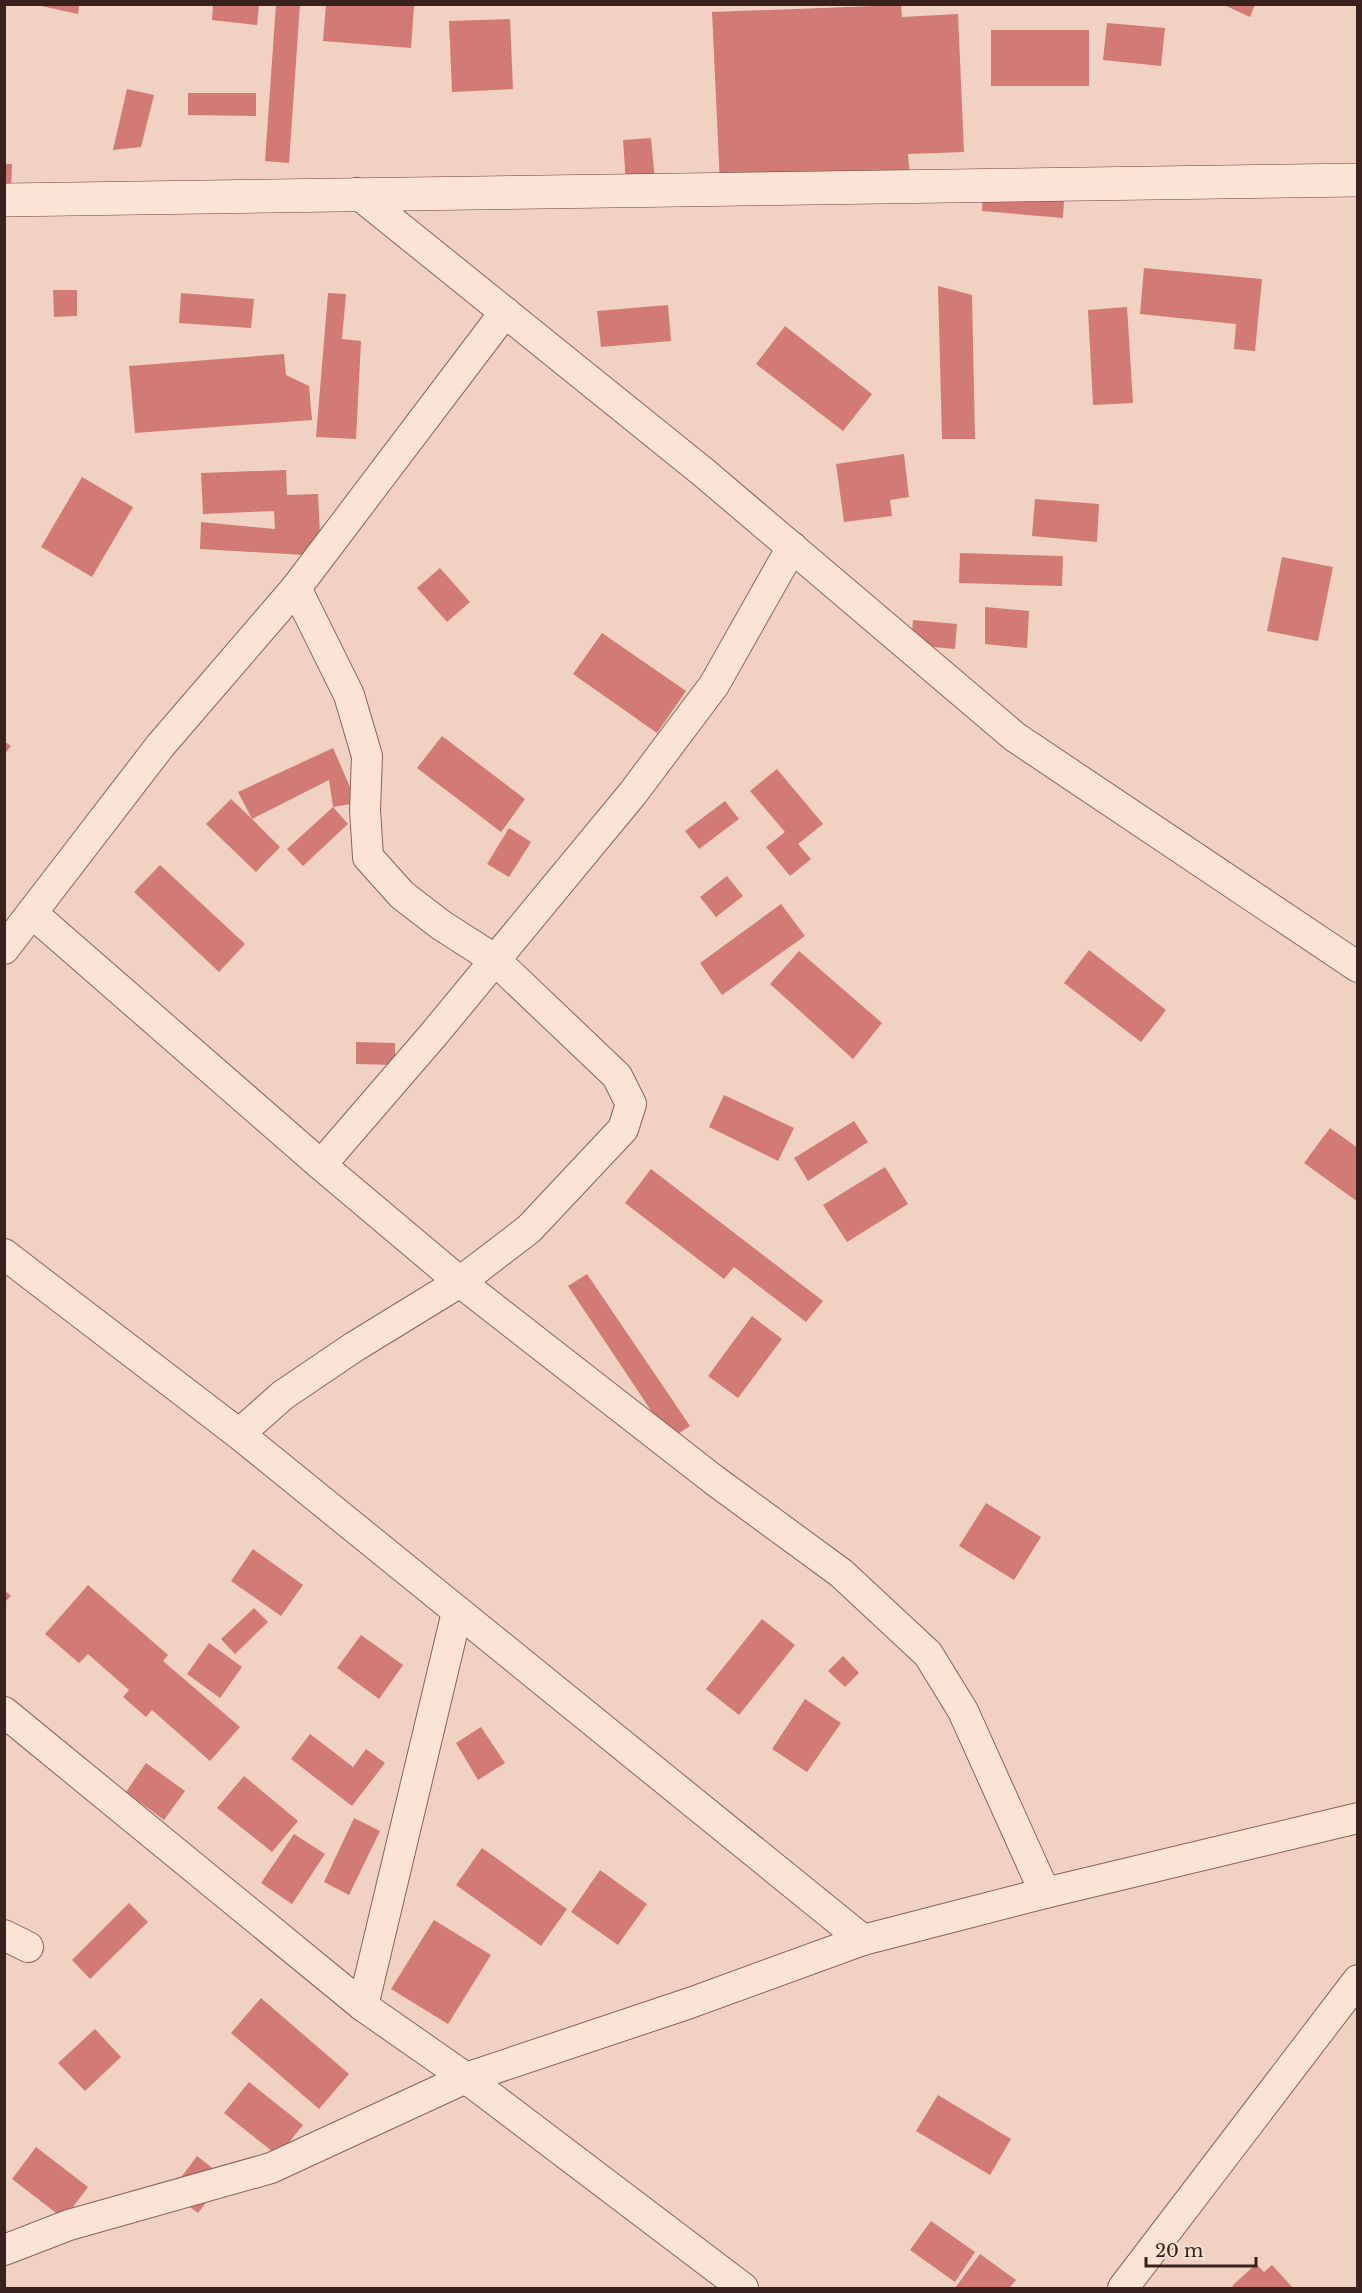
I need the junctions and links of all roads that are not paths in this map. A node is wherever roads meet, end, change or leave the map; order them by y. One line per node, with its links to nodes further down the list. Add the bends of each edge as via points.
1 (1358, 180): 2 (main road)
2 (357, 194): 3 (main road); 4 (street)
3 (4, 200)
4 (505, 312): 5 (street); 6 (street)
5 (792, 547): 9 (street, via 714,685 633,793); 10 (street, via 1015,737)
6 (296, 588): 7 (street, via 160,746); 9 (street, via 349,696 367,756 365,810 369,857 402,895)
7 (32, 913): 8 (street); 11 (street)
8 (4, 949)
9 (494, 959): 11 (street); 13 (street, via 617,1076 631,1104 623,1129 528,1229)
10 (1358, 967)
11 (321, 1165): 13 (street)
12 (4, 1254): 14 (street)
13 (460, 1282): 14 (street, via 283,1395); 18 (street, via 705,1473 841,1573 928,1654 963,1712)
14 (239, 1434): 15 (street)
15 (457, 1612): 19 (street); 21 (street)
16 (4, 1712): 21 (street)
17 (1358, 1818): 18 (street)
18 (1045, 1893): 19 (street)
19 (863, 1940): 22 (street)
20 (1358, 1980): 25 (street)
21 (363, 2006): 22 (street)
22 (466, 2079): 23 (street, via 271,2168 69,2225); 24 (street)
23 (4, 2250)
24 (743, 2289)
25 (1123, 2289)

